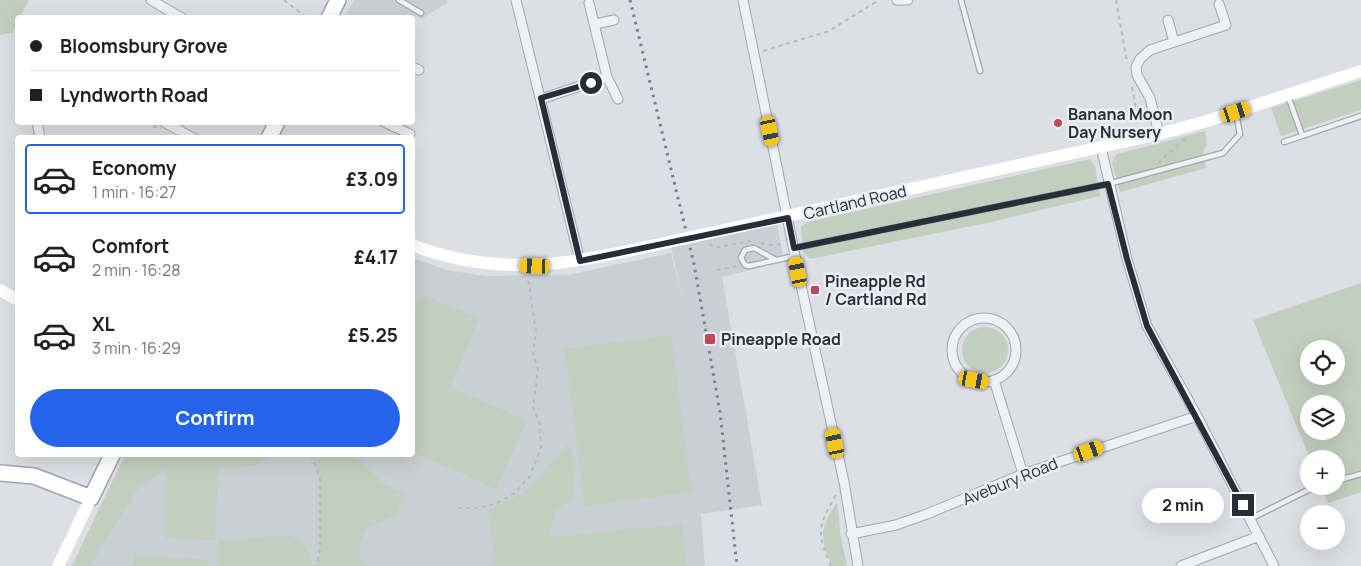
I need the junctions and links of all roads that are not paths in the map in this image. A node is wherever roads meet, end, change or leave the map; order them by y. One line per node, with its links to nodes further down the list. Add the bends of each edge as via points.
1 (151, 0): 12 (street)
2 (338, 0): 13 (main road)
3 (399, 0): 11 (lane)
4 (516, 0): 22 (street)
5 (743, 0): 35 (street)
6 (897, 0): 7 (street)
7 (908, 0)
8 (961, 0): 19 (lane)
9 (589, 3): 16 (street)
10 (1219, 4): 17 (street, via 1226,25)
11 (421, 12)
12 (177, 15)
13 (330, 15)
14 (614, 20): 16 (street)
15 (1168, 20): 17 (street)
16 (595, 24): 20 (street)
17 (1174, 42): 29 (street, via 1150,50 1140,58 1136,67 1150,98)
18 (1361, 70): 21 (street, Cartland Road)
19 (980, 71)
20 (607, 77): 22 (street); 23 (street)
21 (1288, 94): 24 (street, Cartland Road); 31 (lane)
22 (541, 98): 39 (street)
23 (618, 99)
24 (1236, 112): 29 (street, Cartland Road); 34 (lane, Cartland Road, via 1240,134 1223,153)
25 (1361, 116): 31 (lane)
26 (169, 125): 30 (street)
27 (390, 125): 28 (street)
28 (410, 134)
29 (1158, 134): 33 (street, Cartland Road)
30 (188, 135)
31 (1302, 135): 32 (lane)
32 (1284, 142)
33 (1101, 147): 34 (street); 35 (street, Cartland Road)
34 (1108, 184): 37 (lane, Cartland Road); 43 (street, via 1147,326)
35 (788, 218): 37 (street); 39 (street, Cartland Road, bridge)
36 (415, 246): 39 (street, Cartland Road, via 427,252 502,264 535,266)
37 (794, 252): 38 (lane, Cartland Road); 52 (street, via 844,482)
38 (776, 260): 38 (lane, Cartland Road, via 749,266 741,258 745,250 754,248)
39 (580, 261)
40 (0, 290): 41 (street)
41 (15, 298)
42 (994, 380): 42 (street, via 974,380 958,368 954,359 954,340 966,324 975,319 985,318 1003,324 1015,340 1012,364 1003,376); 46 (street)
43 (1197, 416): 46 (street, Avebury Road); 51 (street)
44 (108, 458): 50 (main road)
45 (0, 473): 50 (main road, via 34,476)
46 (1023, 474): 52 (street, Avebury Road, via 896,525)
47 (1361, 474): 48 (lane)
48 (1345, 478)
49 (1300, 494): 51 (lane)
50 (91, 498): 54 (street)
51 (1250, 519): 53 (street)
52 (851, 534): 55 (street)
53 (1259, 536): 56 (street); 57 (street)
54 (58, 566)
55 (858, 566)
56 (1181, 566)
57 (1274, 566)

